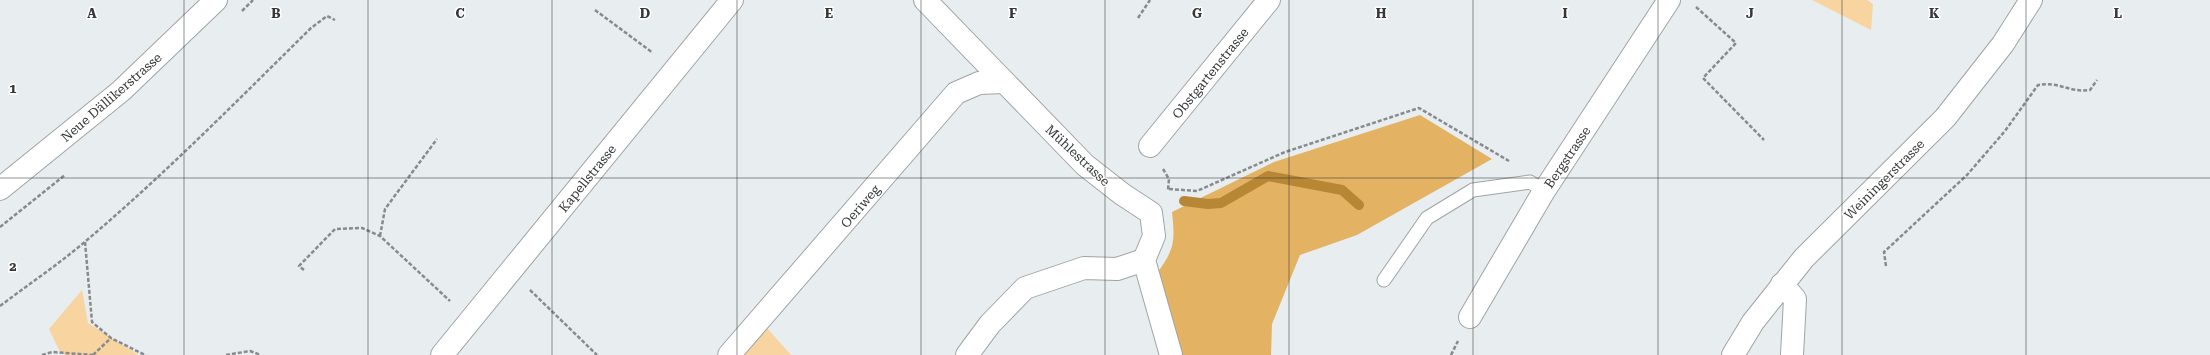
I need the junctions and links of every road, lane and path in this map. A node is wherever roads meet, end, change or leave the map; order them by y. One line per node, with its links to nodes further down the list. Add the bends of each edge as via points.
1 (216, 0): 19 (street, Neue Dällikerstrasse, via 121,91)
2 (732, 0): 28 (street, Kapellstrasse)
3 (925, 0): 14 (street, Mühlestrasse)
4 (1150, 0): 10 (path)
5 (1269, 0): 17 (street, Obstgartenstrasse)
6 (1669, 0): 21 (street, Bergstrasse)
7 (2031, 0): 30 (street, Weiningerstrasse, via 2003,44 1945,118 1804,258)
8 (595, 10): 12 (path)
9 (1703, 13): 16 (path, via 1736,44 1703,78)
10 (1138, 18)
11 (335, 20): 24 (path, via 327,16 311,28 198,139)
12 (655, 55)
13 (2097, 80): 26 (path, via 2090,90 2079,92 2057,84 2038,85 2006,131 1967,175 1884,252)
14 (1004, 82): 22 (street, Mühlestrasse, via 1085,165); 42 (street, Oeriweg, via 979,83 956,93)
15 (437, 139): 23 (path, via 385,209)
16 (1764, 140)
17 (1150, 146): 20 (path, via 1169,179)
18 (1512, 164): 20 (path, via 1419,108 1285,152 1197,191)
19 (0, 189)
20 (1169, 189): 22 (path)
21 (1544, 191): 29 (lane, via 1530,182 1473,190 1428,218); 32 (street, Bergstrasse)
22 (1151, 213): 25 (street, via 1154,236)
23 (380, 236): 27 (path, via 362,228 335,229 300,266); 33 (path)
24 (85, 242): 31 (path); 34 (path, via 92,322)
25 (1144, 260): 43 (street, via 1116,269 1084,268 1025,288 990,324); 44 (street)
26 (1886, 266)
27 (304, 270)
28 (510, 272): 33 (street, Kapellstrasse); 41 (path)
29 (1384, 280)
30 (1782, 284): 45 (street, Weiningerstrasse, via 1753,322); 46 (street, via 1795,299)
31 (0, 306)
32 (1470, 317)
33 (471, 320): 40 (street, Kapellstrasse)
34 (111, 338): 36 (path); 37 (path)
35 (42, 355): 36 (path, via 52,352)
36 (93, 355)
37 (145, 355)
38 (226, 355): 39 (path, via 250,351)
39 (261, 355)
40 (442, 355)
41 (597, 355)
42 (729, 355)
43 (967, 355)
44 (1171, 355)
45 (1734, 355)
46 (1792, 355)

